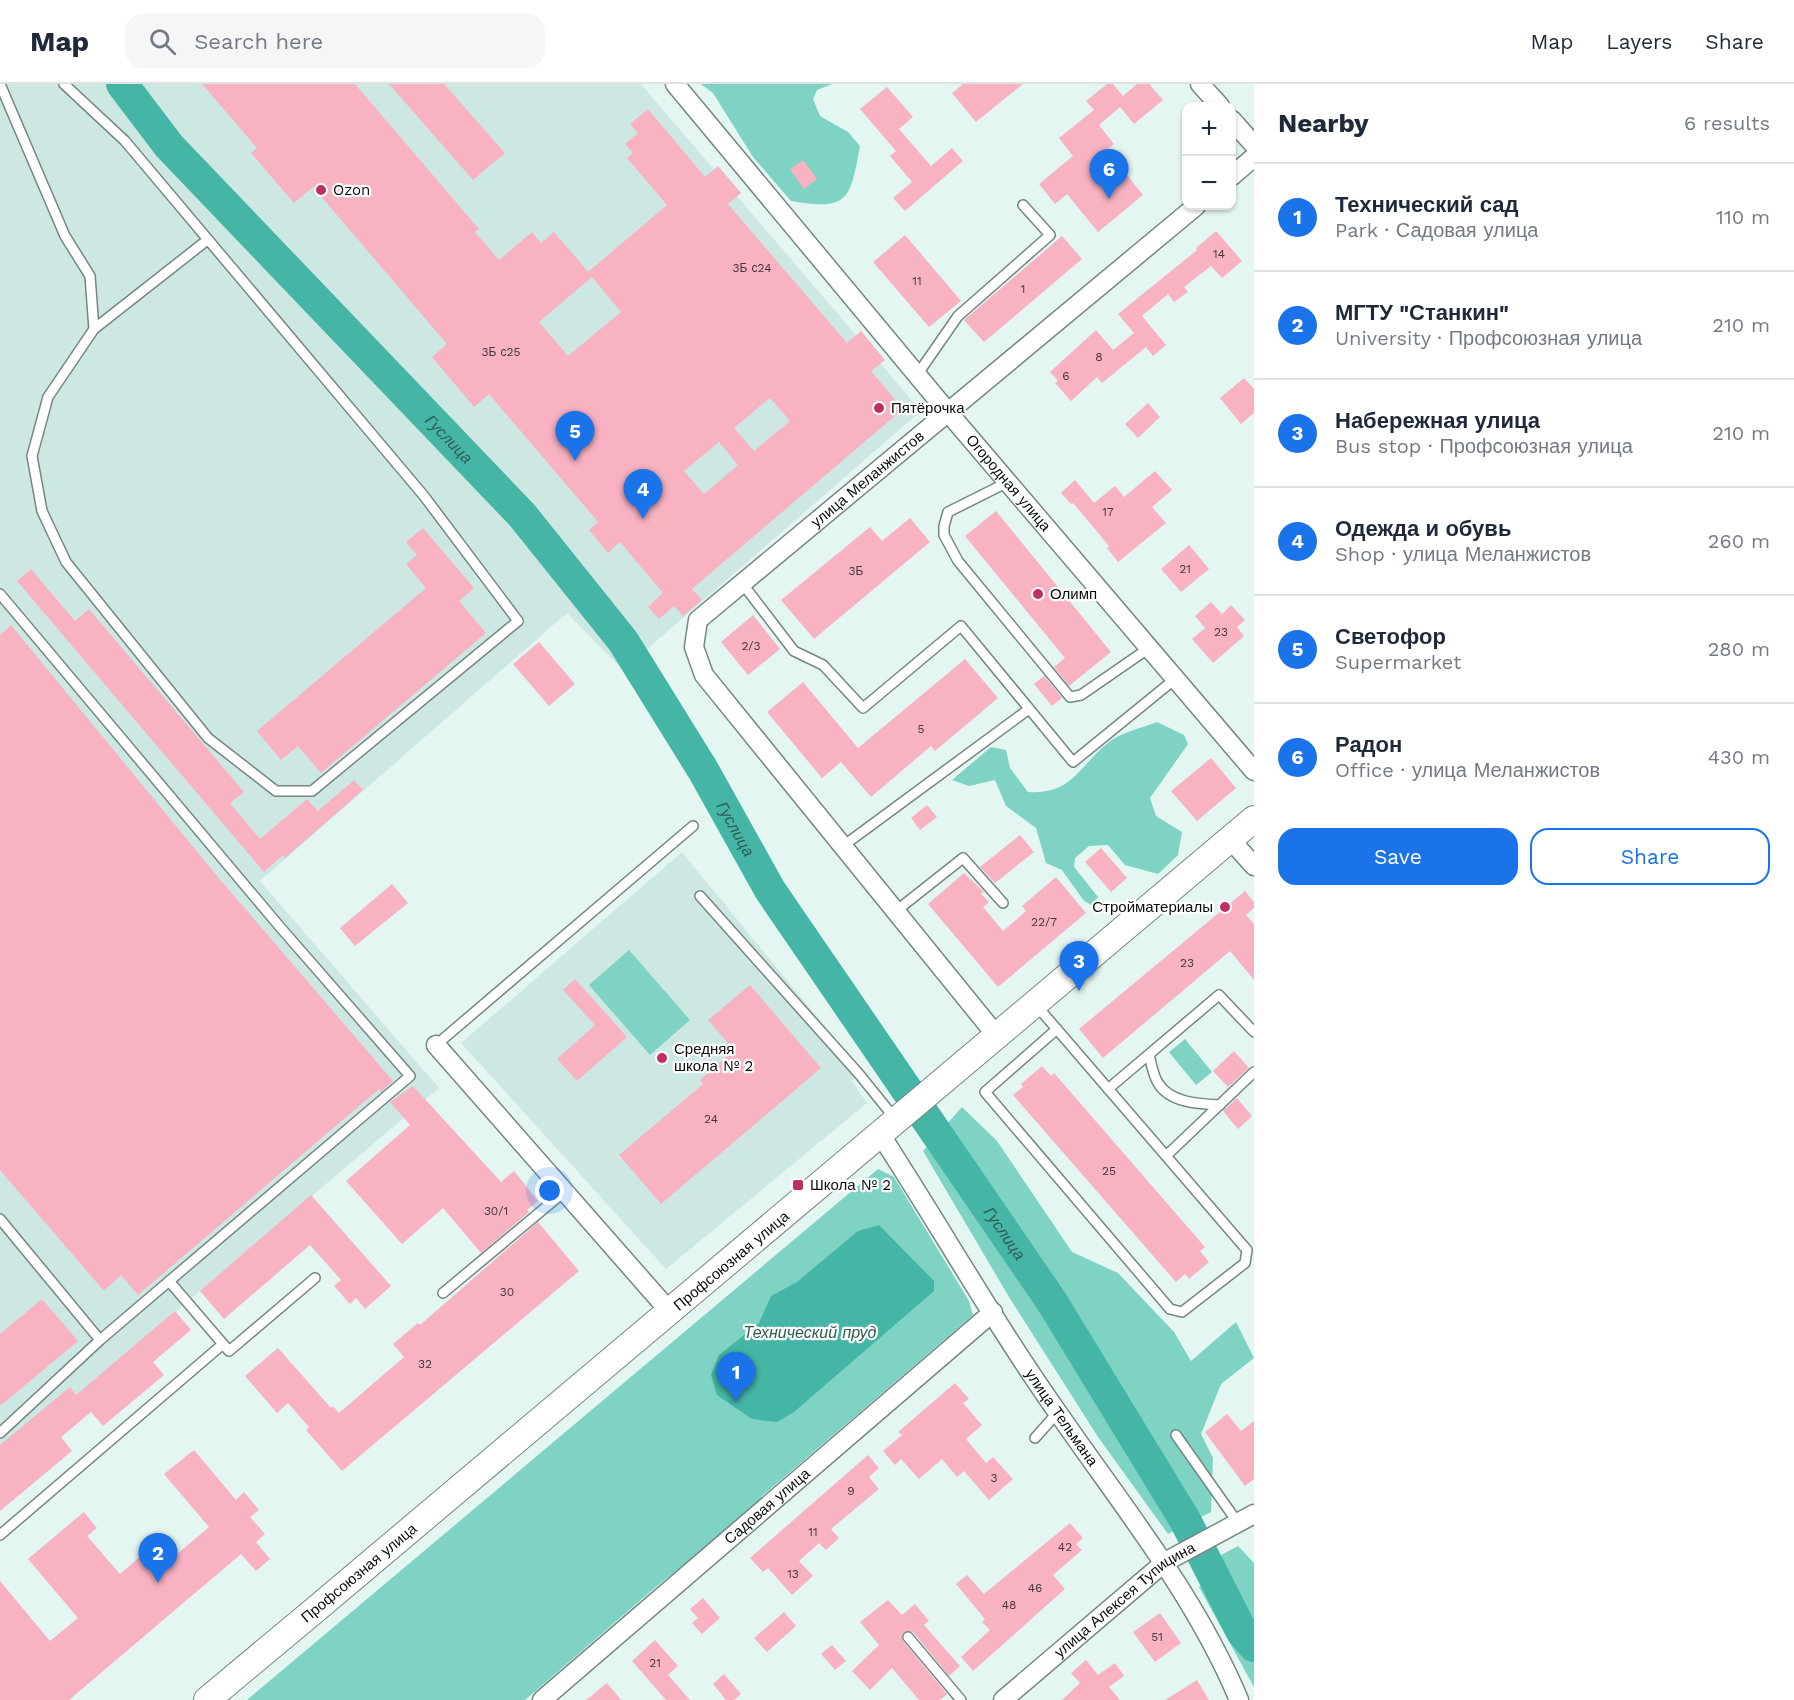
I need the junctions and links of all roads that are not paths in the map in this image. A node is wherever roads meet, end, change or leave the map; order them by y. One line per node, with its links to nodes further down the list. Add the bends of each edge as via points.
1 (0, 84): 13 (lane, via 65,236 90,276)
2 (64, 84): 12 (lane, via 125,141)
3 (675, 84): 14 (street, Огородная улица)
4 (1200, 84): 5 (street)
5 (1216, 102)
6 (1236, 125): 7 (street)
7 (1254, 145)
8 (1254, 157): 9 (street)
9 (1236, 173)
10 (1023, 205): 14 (lane, via 1050,235 958,316)
11 (1191, 210): 15 (street, улица Меланжистов)
12 (206, 241): 13 (lane); 13 (lane, via 424,496 518,621 312,791 276,791 208,738 66,562 42,511 32,456 48,397)
13 (94, 329)
14 (917, 375): 15 (street, Огородная улица)
15 (947, 411): 16 (street, Огородная улица); 17 (street, улица Меланжистов)
16 (1008, 482): 19 (street, Огородная улица); 19 (lane, via 948,512 945,535 958,561 1070,697 1081,695)
17 (742, 583): 21 (lane, via 794,651 823,665 863,708 962,626); 26 (street, улица Меланжистов, via 698,620 694,647 704,675)
18 (1, 599): 45 (lane, via 410,1076)
19 (1149, 648): 20 (street, Огородная улица)
20 (1175, 679): 21 (lane, via 1073,762); 22 (street, Огородная улица)
21 (1029, 709): 26 (lane)
22 (1254, 771)
23 (1254, 819): 25 (main road, Профсоюзная улица)
24 (693, 826): 35 (lane)
25 (1230, 839): 27 (street); 31 (main road, Профсоюзная улица)
26 (843, 846): 30 (street)
27 (1254, 866)
28 (700, 896): 40 (lane, via 859,1074)
29 (1003, 903): 30 (lane, via 963,858)
30 (896, 911): 34 (street)
31 (1034, 1004): 32 (lane); 34 (main road, Профсоюзная улица)
32 (1057, 1029): 38 (lane); 41 (lane, via 985,1092 1170,1309 1182,1312 1245,1263 1247,1250)
33 (1254, 1032): 36 (lane, via 1219,995)
34 (996, 1035): 40 (main road, Профсоюзная улица)
35 (436, 1045): 42 (street)
36 (1149, 1054): 38 (lane); 39 (lane, via 1158,1083 1174,1096 1193,1103)
37 (1254, 1072): 39 (lane)
38 (1108, 1089): 41 (lane)
39 (1220, 1105): 41 (lane)
40 (894, 1126): 47 (street, улица Тельмана); 48 (main road, Профсоюзная улица)
41 (1166, 1156)
42 (564, 1192): 46 (lane); 48 (street)
43 (0, 1219): 49 (lane)
44 (315, 1278): 50 (lane, via 229,1352)
45 (169, 1281): 49 (lane); 50 (lane)
46 (443, 1293)
47 (993, 1312): 51 (street, улица Тельмана); 60 (street, Садовая улица)
48 (671, 1313): 59 (main road, Профсоюзная улица)
49 (100, 1340): 52 (lane)
50 (223, 1344): 56 (lane)
51 (1058, 1412): 54 (lane); 57 (street, улица Тельмана)
52 (0, 1433)
53 (1176, 1434): 55 (lane)
54 (1035, 1438)
55 (1240, 1522): 57 (street, улица Алексея Тупицина)
56 (0, 1535)
57 (1165, 1562): 62 (street, улица Алексея Тупицина); 63 (street, улица Тельмана)
58 (908, 1637): 61 (lane)
59 (207, 1700)
60 (542, 1700)
61 (961, 1700)
62 (1003, 1700)
63 (1239, 1700)

